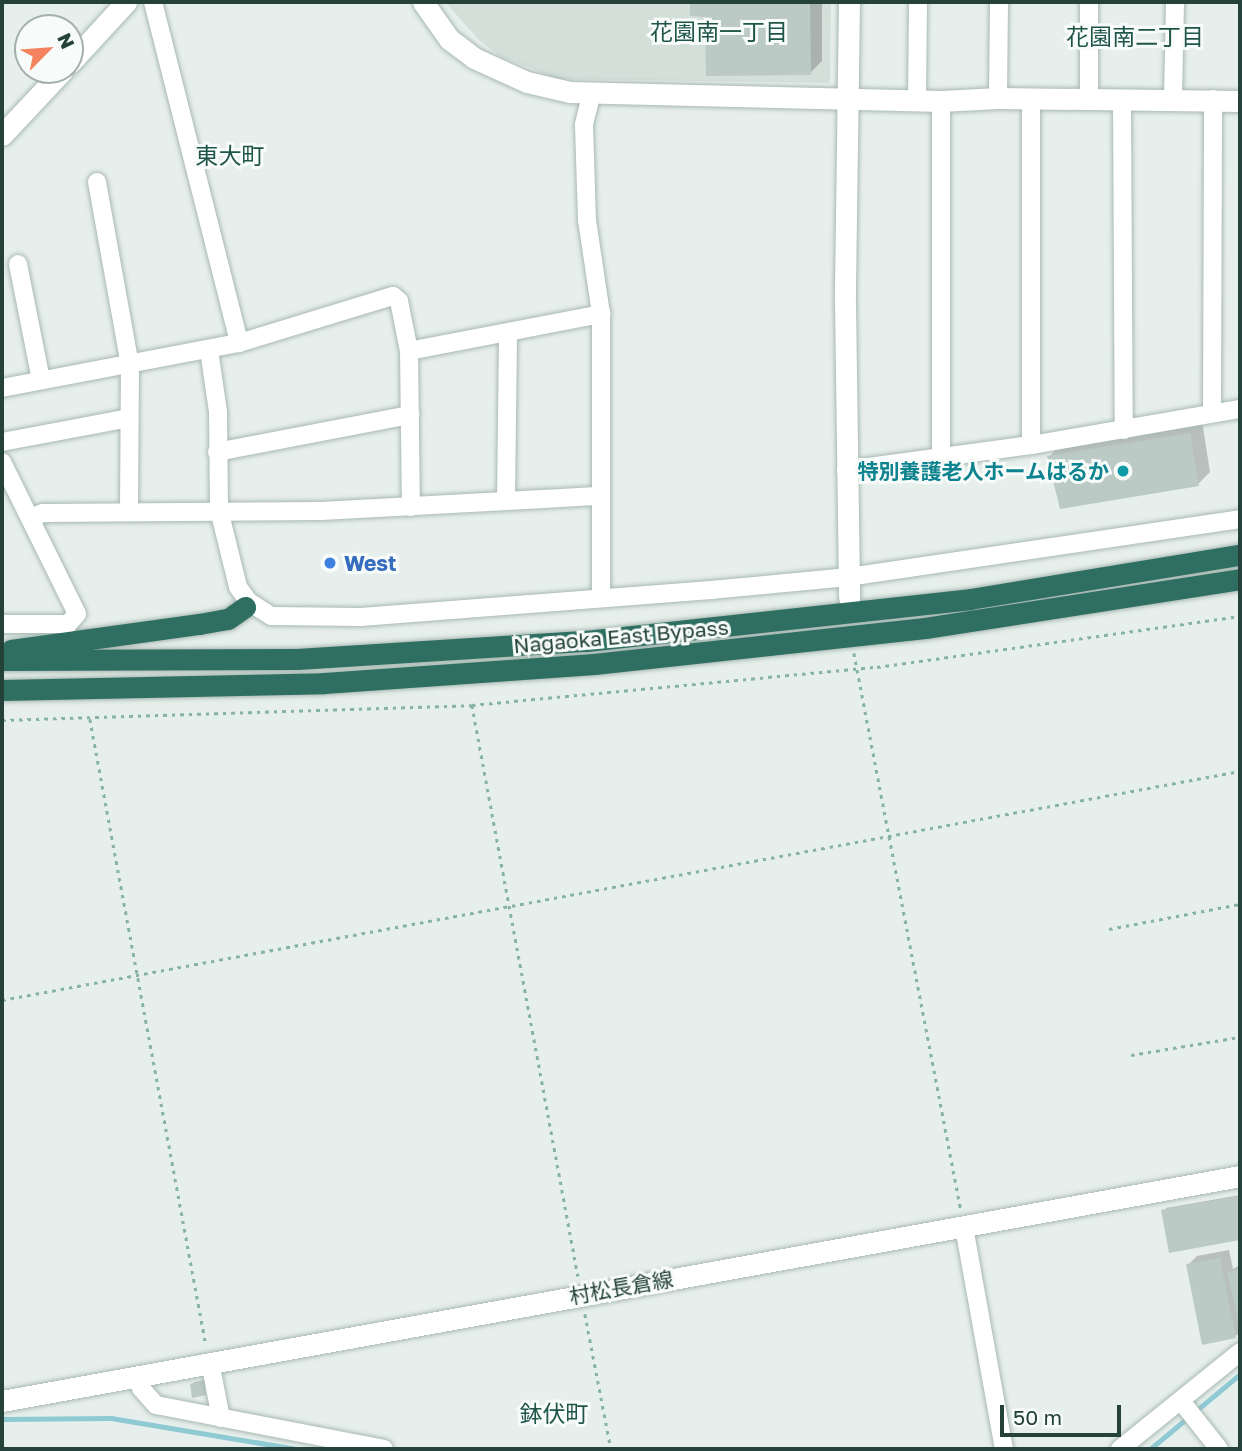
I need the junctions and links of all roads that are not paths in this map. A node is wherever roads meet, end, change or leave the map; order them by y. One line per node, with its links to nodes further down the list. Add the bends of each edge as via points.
1 (126, 2): 9 (street)
2 (153, 2): 27 (street)
3 (423, 2): 11 (street, via 449,39 474,58 536,85)
4 (849, 2): 18 (street)
5 (918, 2): 19 (street)
6 (999, 2): 12 (street)
7 (1089, 2): 14 (street)
8 (1175, 2): 16 (street)
9 (84, 48)
10 (50, 84): 22 (street)
11 (592, 92): 18 (street); 25 (street, via 584,125 587,220)
12 (999, 98): 13 (street); 20 (street)
13 (1031, 99): 14 (street); 39 (street)
14 (1089, 99): 15 (street)
15 (1122, 99): 16 (street); 37 (street)
16 (1173, 99): 17 (street)
17 (1213, 99): 21 (street); 34 (street)
18 (846, 100): 19 (street); 43 (street)
19 (917, 100): 20 (street)
20 (941, 101): 41 (street)
21 (1240, 101)
22 (2, 135)
23 (97, 182): 30 (street)
24 (18, 264): 31 (street)
25 (601, 314): 26 (street); 44 (street)
26 (508, 333): 29 (street); 45 (street)
27 (239, 343): 28 (street); 29 (street, via 393,296 399,301)
28 (209, 350): 30 (street); 40 (street)
29 (409, 351): 35 (street)
30 (130, 365): 31 (street); 36 (street)
31 (41, 380): 32 (street)
32 (2, 388)
33 (1240, 408): 34 (street)
34 (1212, 413): 37 (street)
35 (410, 415): 40 (street); 46 (street)
36 (130, 418): 38 (street); 48 (street)
37 (1124, 430): 39 (street)
38 (2, 443)
39 (1031, 445): 41 (street)
40 (218, 452): 47 (street)
41 (940, 457): 43 (street)
42 (2, 462): 49 (street)
43 (846, 470): 54 (street)
44 (601, 496): 45 (street); 56 (street)
45 (506, 501): 46 (street)
46 (411, 507): 47 (street)
47 (219, 510): 48 (street); 57 (street, via 238,587)
48 (129, 512): 49 (street, via 43,513)
49 (30, 518): 58 (street, via 77,614 68,624)
50 (1240, 519): 54 (street)
51 (1240, 555): 60 (highway, Nagaoka East Bypass, via 970,599 586,641 297,659)
52 (1240, 579): 55 (highway, Nagaoka East Bypass)
53 (1240, 586): 55 (highway)
54 (848, 588): 56 (street)
55 (1147, 597): 61 (highway, Nagaoka East Bypass, via 794,644 567,666 234,687)
56 (601, 598): 57 (street, via 289,618 271,616)
57 (247, 604): 59 (highway, via 228,619 199,625)
58 (2, 624)
59 (2, 651)
60 (2, 660)
61 (2, 690)
62 (1240, 1176): 63 (street, 村松長倉線)
63 (964, 1227): 65 (street, 村松長倉線); 71 (street)
64 (1240, 1352): 68 (street)
65 (210, 1362): 66 (street, 村松長倉線); 69 (street)
66 (139, 1377): 67 (street, 村松長倉線); 69 (street, via 141,1388 156,1405)
67 (2, 1401)
68 (1181, 1401): 72 (street); 73 (street)
69 (220, 1418): 70 (street)
70 (384, 1449)
71 (1004, 1449)
72 (1120, 1449)
73 (1219, 1449)

